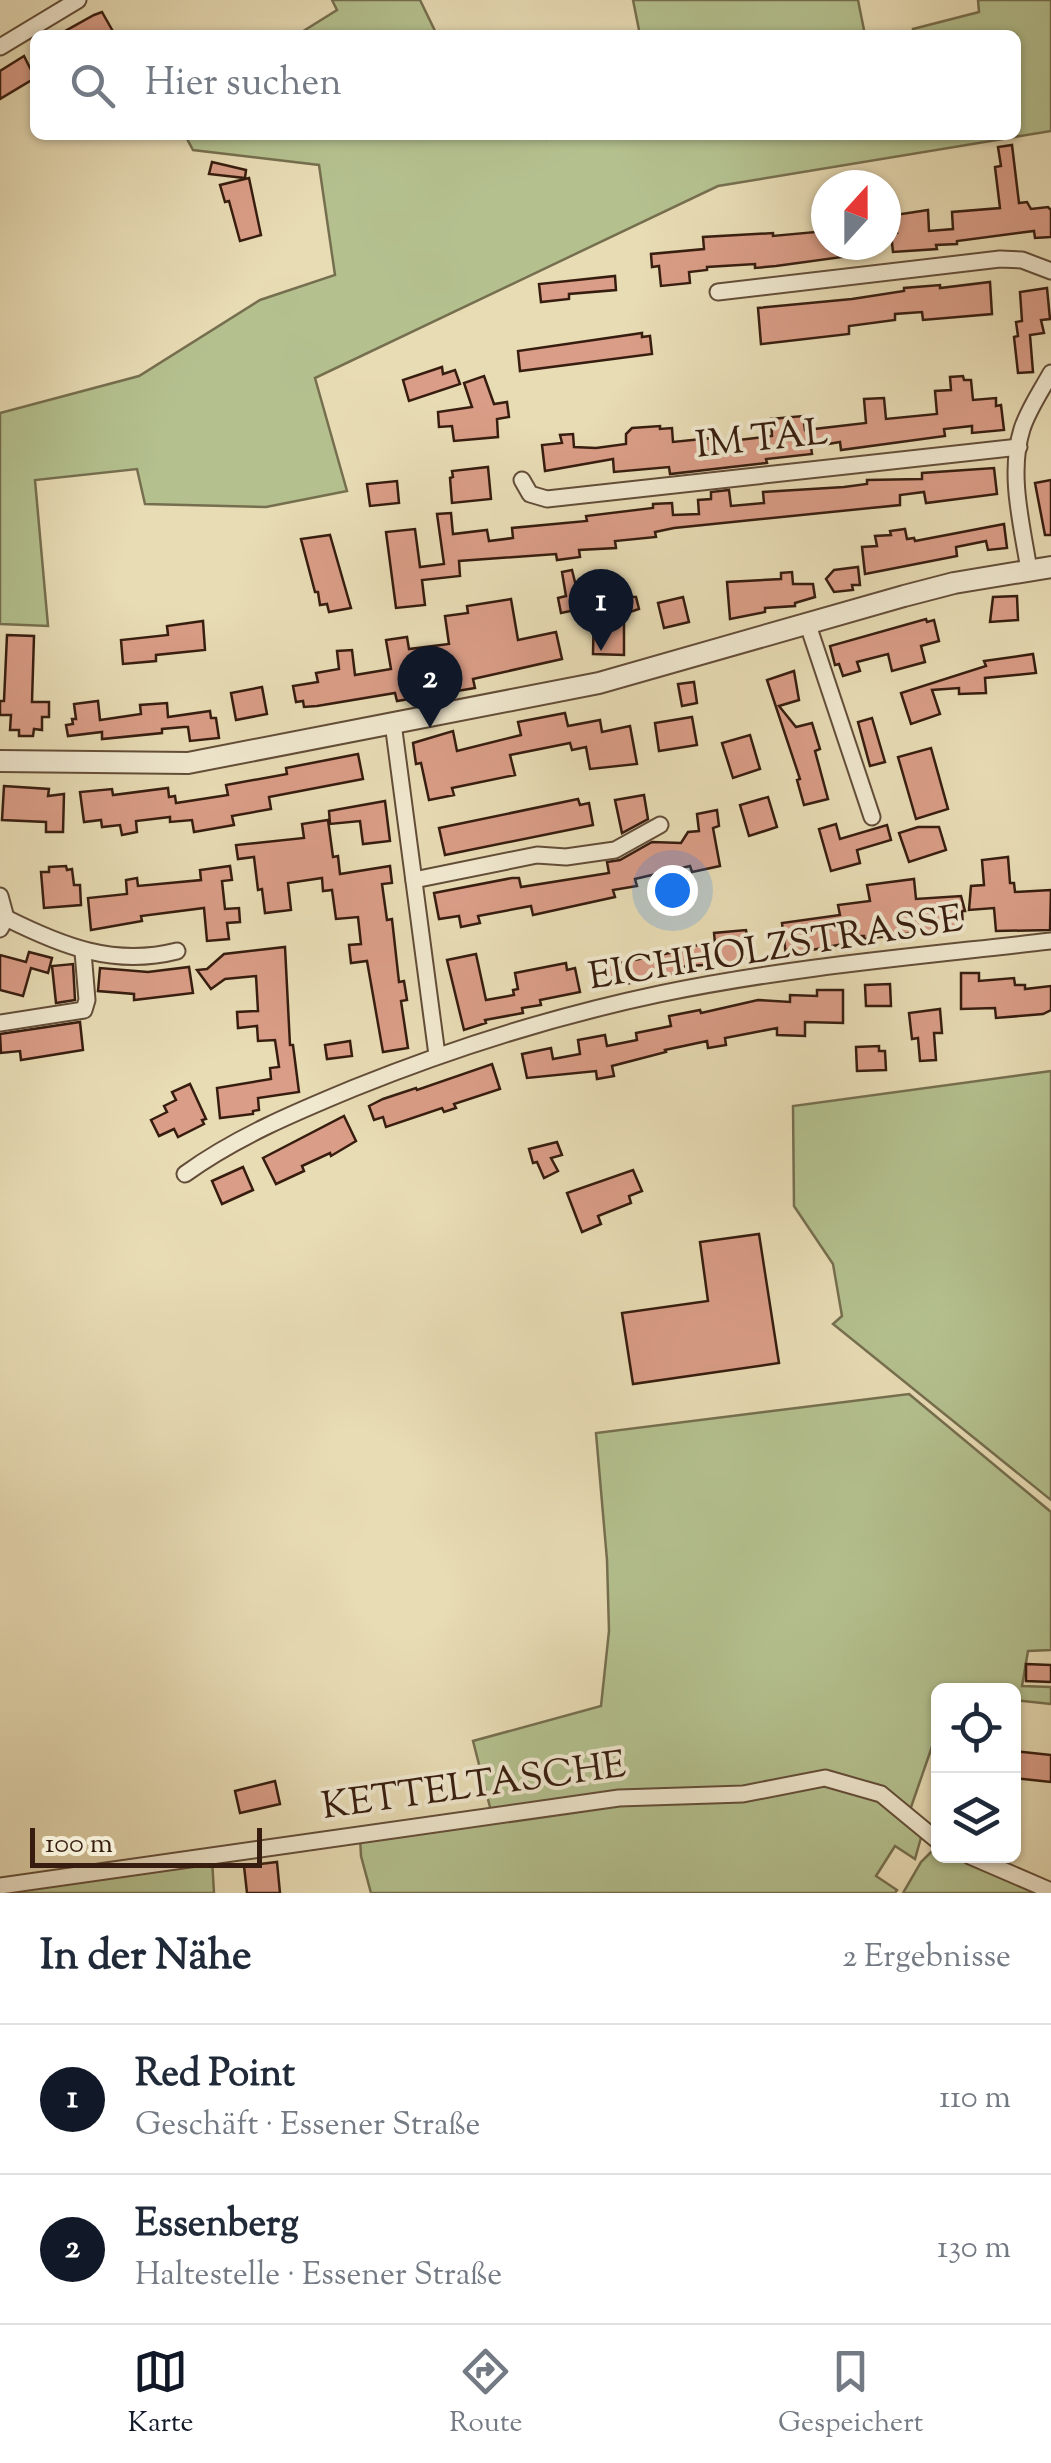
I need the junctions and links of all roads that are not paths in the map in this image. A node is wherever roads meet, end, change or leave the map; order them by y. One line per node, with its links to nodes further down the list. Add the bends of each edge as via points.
1 (78, 0): 2 (street)
2 (0, 47)
3 (1051, 271): 4 (street, via 1000,259)
4 (718, 292)
5 (1051, 373): 6 (street)
6 (1019, 446): 7 (street, IM TAL, via 547,499 530,494); 9 (street, via 1018,500)
7 (522, 480)
8 (1051, 567): 9 (street)
9 (1029, 570): 10 (street, via 954,583)
10 (808, 625): 11 (street, via 600,683); 13 (street)
11 (393, 723): 12 (street, via 188,763); 15 (street)
12 (0, 760)
13 (872, 817)
14 (660, 825): 15 (street, via 615,850 537,856)
15 (414, 880): 22 (street)
16 (0, 896): 17 (street)
17 (3, 924): 19 (street)
18 (1051, 941): 22 (street, EICHHOLZSTRASSE, via 659,994)
19 (82, 952): 20 (street, via 134,959); 21 (street, via 84,1010)
20 (177, 952)
21 (0, 1022)
22 (437, 1054): 23 (street, EICHHOLZSTRASSE, via 231,1144)
23 (185, 1174)
24 (931, 1835): 26 (street, KETTELTASCHE, via 882,1794 825,1778 743,1794 619,1798)
25 (986, 1863): 27 (street)
26 (0, 1886)
27 (1051, 1891)

